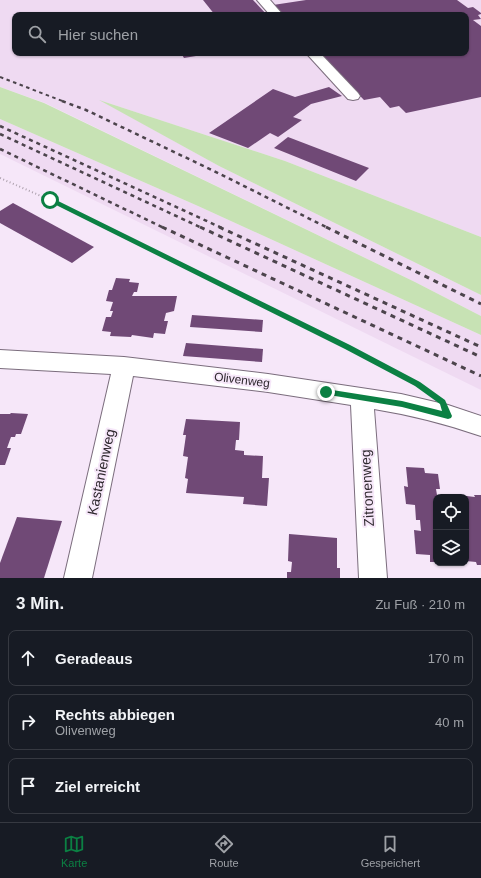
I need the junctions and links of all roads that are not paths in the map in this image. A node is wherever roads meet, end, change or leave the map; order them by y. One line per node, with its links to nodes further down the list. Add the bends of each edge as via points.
1 (263, 0): 2 (street)
2 (275, 12)
3 (316, 56): 4 (street)
4 (353, 96)
5 (0, 359): 6 (street, Olivenweg)
6 (124, 366): 7 (street, Olivenweg); 9 (street, Kastanienweg)
7 (362, 397): 8 (street, Olivenweg, via 402,404); 10 (street, Zitronenweg)
8 (481, 426)
9 (78, 578)
10 (372, 578)

